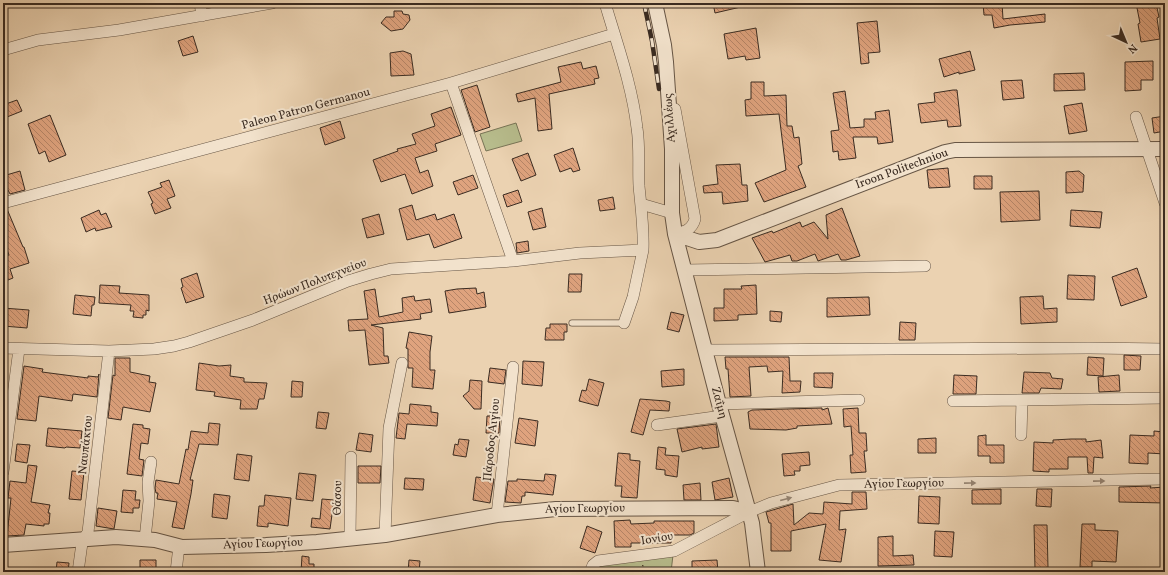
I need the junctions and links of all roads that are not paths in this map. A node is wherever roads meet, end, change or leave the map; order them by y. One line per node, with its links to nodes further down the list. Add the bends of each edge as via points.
1 (200, 3): 5 (street)
2 (272, 3): 5 (street)
3 (605, 3): 6 (street)
4 (655, 3): 9 (street, Αχιλλέως, via 664,44)
5 (202, 16): 7 (street, via 38,40)
6 (614, 34): 8 (street, Paleon Patron Germanou); 15 (street, via 630,86 636,122)
7 (3, 50)
8 (451, 84): 13 (street, Paleon Patron Germanou); 19 (street)
9 (668, 91): 16 (street, Αχιλλέως, via 672,149); 17 (street, via 674,100 694,216 692,227)
10 (1136, 117): 11 (street)
11 (1146, 149): 12 (street, Iroon Politechniou); 14 (street); 17 (street, Iroon Politechniou, via 955,150 717,240 699,242)
12 (1165, 149)
13 (3, 203)
14 (1165, 203)
15 (641, 204): 16 (street); 18 (street)
16 (672, 213): 17 (street, Αχιλλέως)
17 (674, 234): 21 (street, Ζαΐμη)
18 (643, 250): 19 (street, Ηρώων Πολυτεχνείου, via 580,253); 23 (street)
19 (513, 261): 28 (street, Ηρώων Πολυτεχνείου, via 408,267 371,274 189,342 154,349)
20 (925, 266): 21 (street)
21 (685, 270): 27 (street, Ζαΐμη)
22 (572, 323): 23 (lane)
23 (624, 323)
24 (3, 348): 25 (street, Ηρώων Πολυτεχνείου)
25 (19, 349): 28 (street, Ηρώων Πολυτεχνείου); 40 (street)
26 (1165, 349): 27 (street)
27 (705, 350): 35 (street, Ζαΐμη)
28 (109, 351): 46 (street, Ναυπάκτου, via 88,532)
29 (402, 362): 44 (street, via 389,428)
30 (513, 368): 43 (street, Πάροδος Αιγίου)
31 (1165, 398): 33 (street)
32 (858, 400): 35 (street)
33 (1022, 400): 34 (street); 37 (street)
34 (952, 401)
35 (721, 410): 36 (street); 42 (street, Ζαΐμη)
36 (657, 425)
37 (1021, 435)
38 (351, 458): 45 (street, Θάσου)
39 (152, 462): 47 (street, via 148,482)
40 (3, 472)
41 (1165, 480): 42 (street, Αγίου Γεωργίου, one-way to 41, via 771,503 839,485)
42 (749, 512): 43 (street, Αγίου Γεωργίου, via 733,508 556,509); 52 (street, Ιονίου, via 678,550 598,561); 53 (street, Ζαΐμη)
43 (497, 515): 44 (street, Αγίου Γεωργίου)
44 (385, 535): 45 (street, Αγίου Γεωργίου)
45 (350, 538): 49 (street, Αγίου Γεωργίου, via 272,544)
46 (84, 539): 47 (street, Αγίου Γεωργίου); 48 (street, Αγίου Γεωργίου); 50 (street, Ναυπάκτου, via 80,549)
47 (145, 539): 49 (street, Αγίου Γεωργίου)
48 (3, 545)
49 (179, 546): 51 (street)
50 (78, 572)
51 (176, 572)
52 (590, 572)
53 (758, 572)

